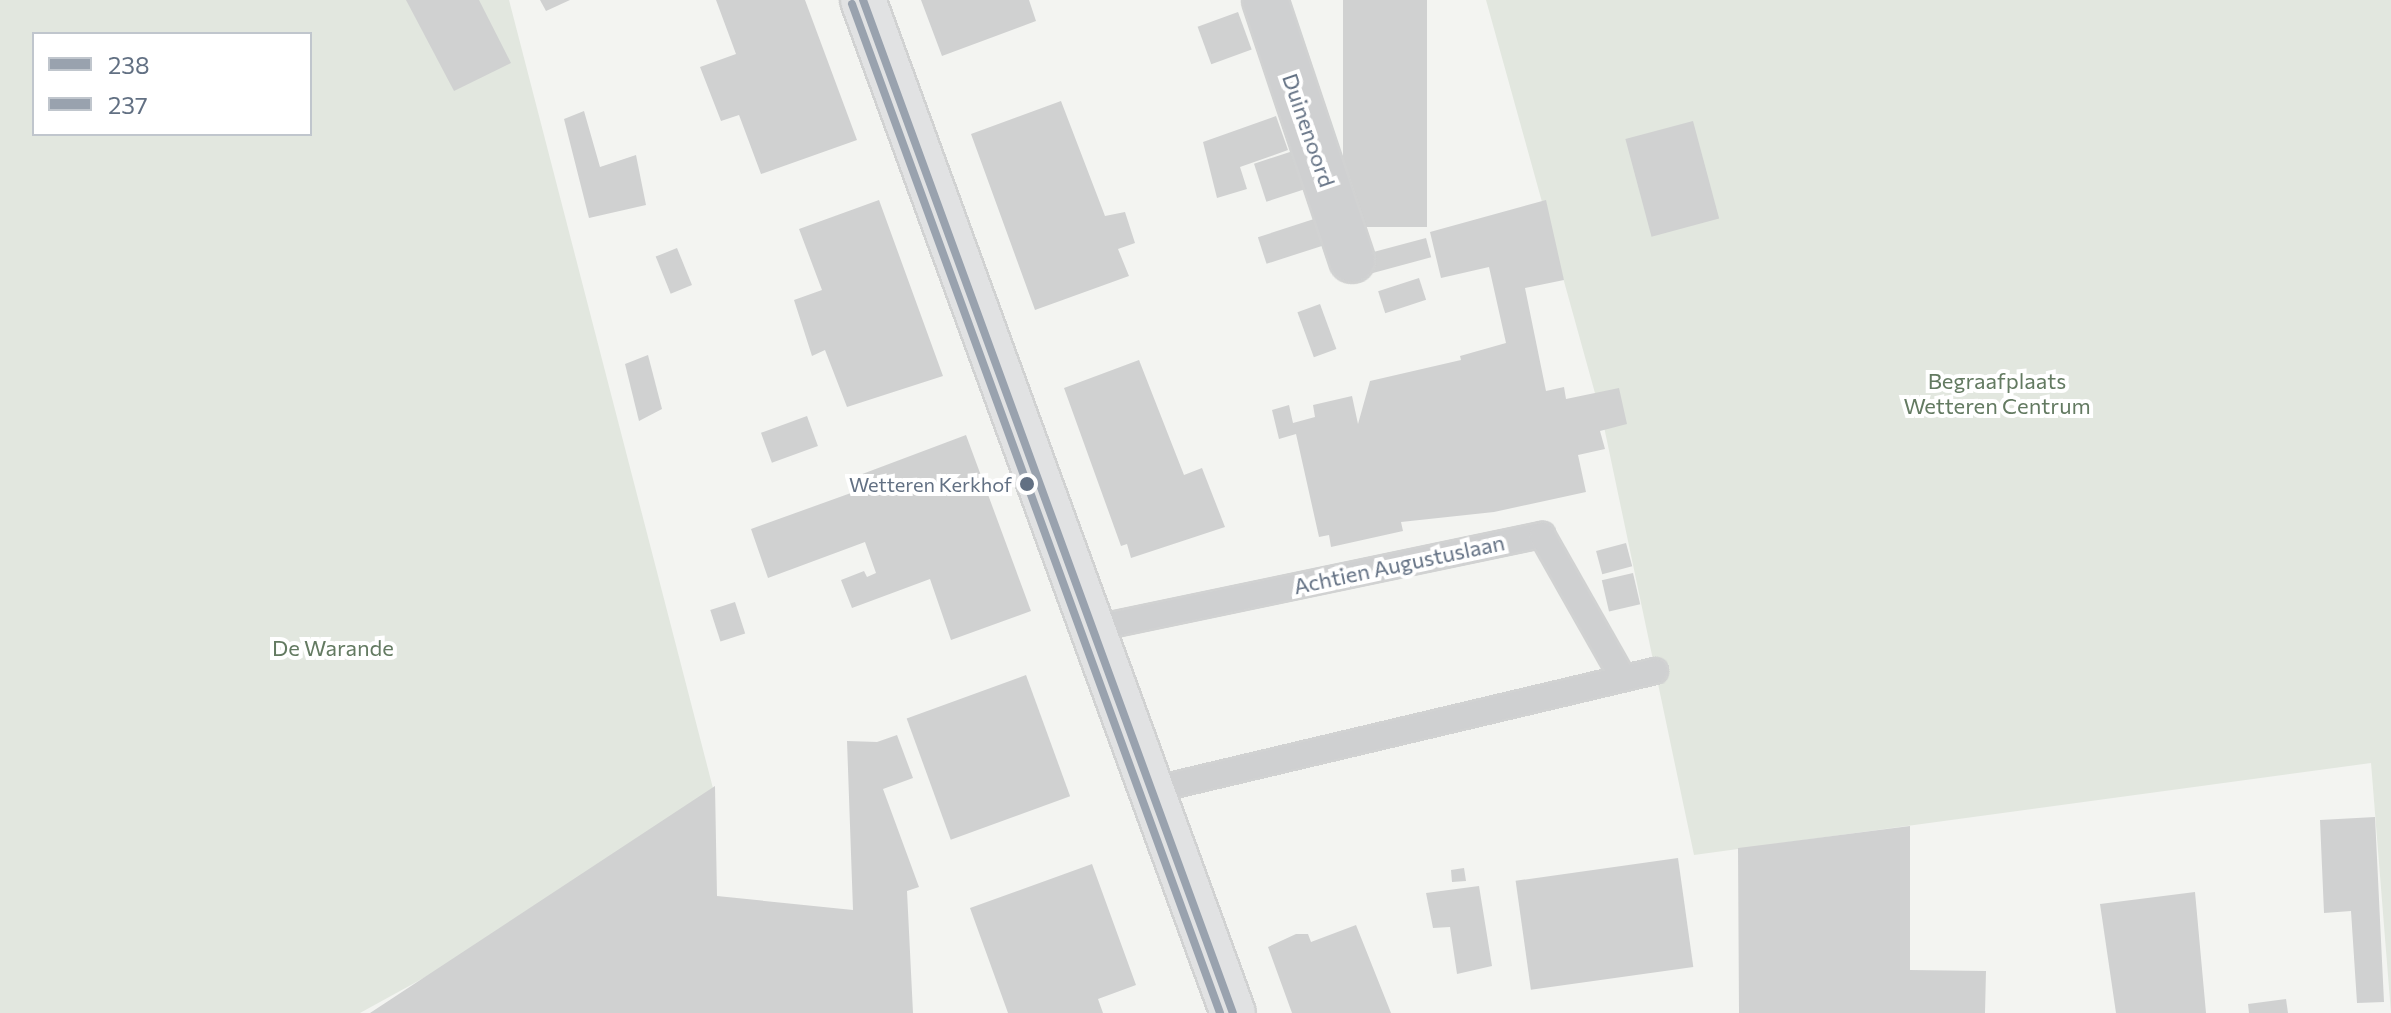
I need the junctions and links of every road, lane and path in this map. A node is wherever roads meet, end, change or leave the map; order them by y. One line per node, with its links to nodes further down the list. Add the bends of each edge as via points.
1 (863, 0): 4 (main road)
2 (1265, 0): 3 (street, Duinenoord)
3 (1352, 260)
4 (1096, 628): 6 (lane, Achtien Augustuslaan, via 1542,535); 7 (main road)
5 (1655, 671): 6 (lane)
6 (1623, 678): 7 (lane)
7 (1153, 790): 8 (main road)
8 (1233, 1013)

